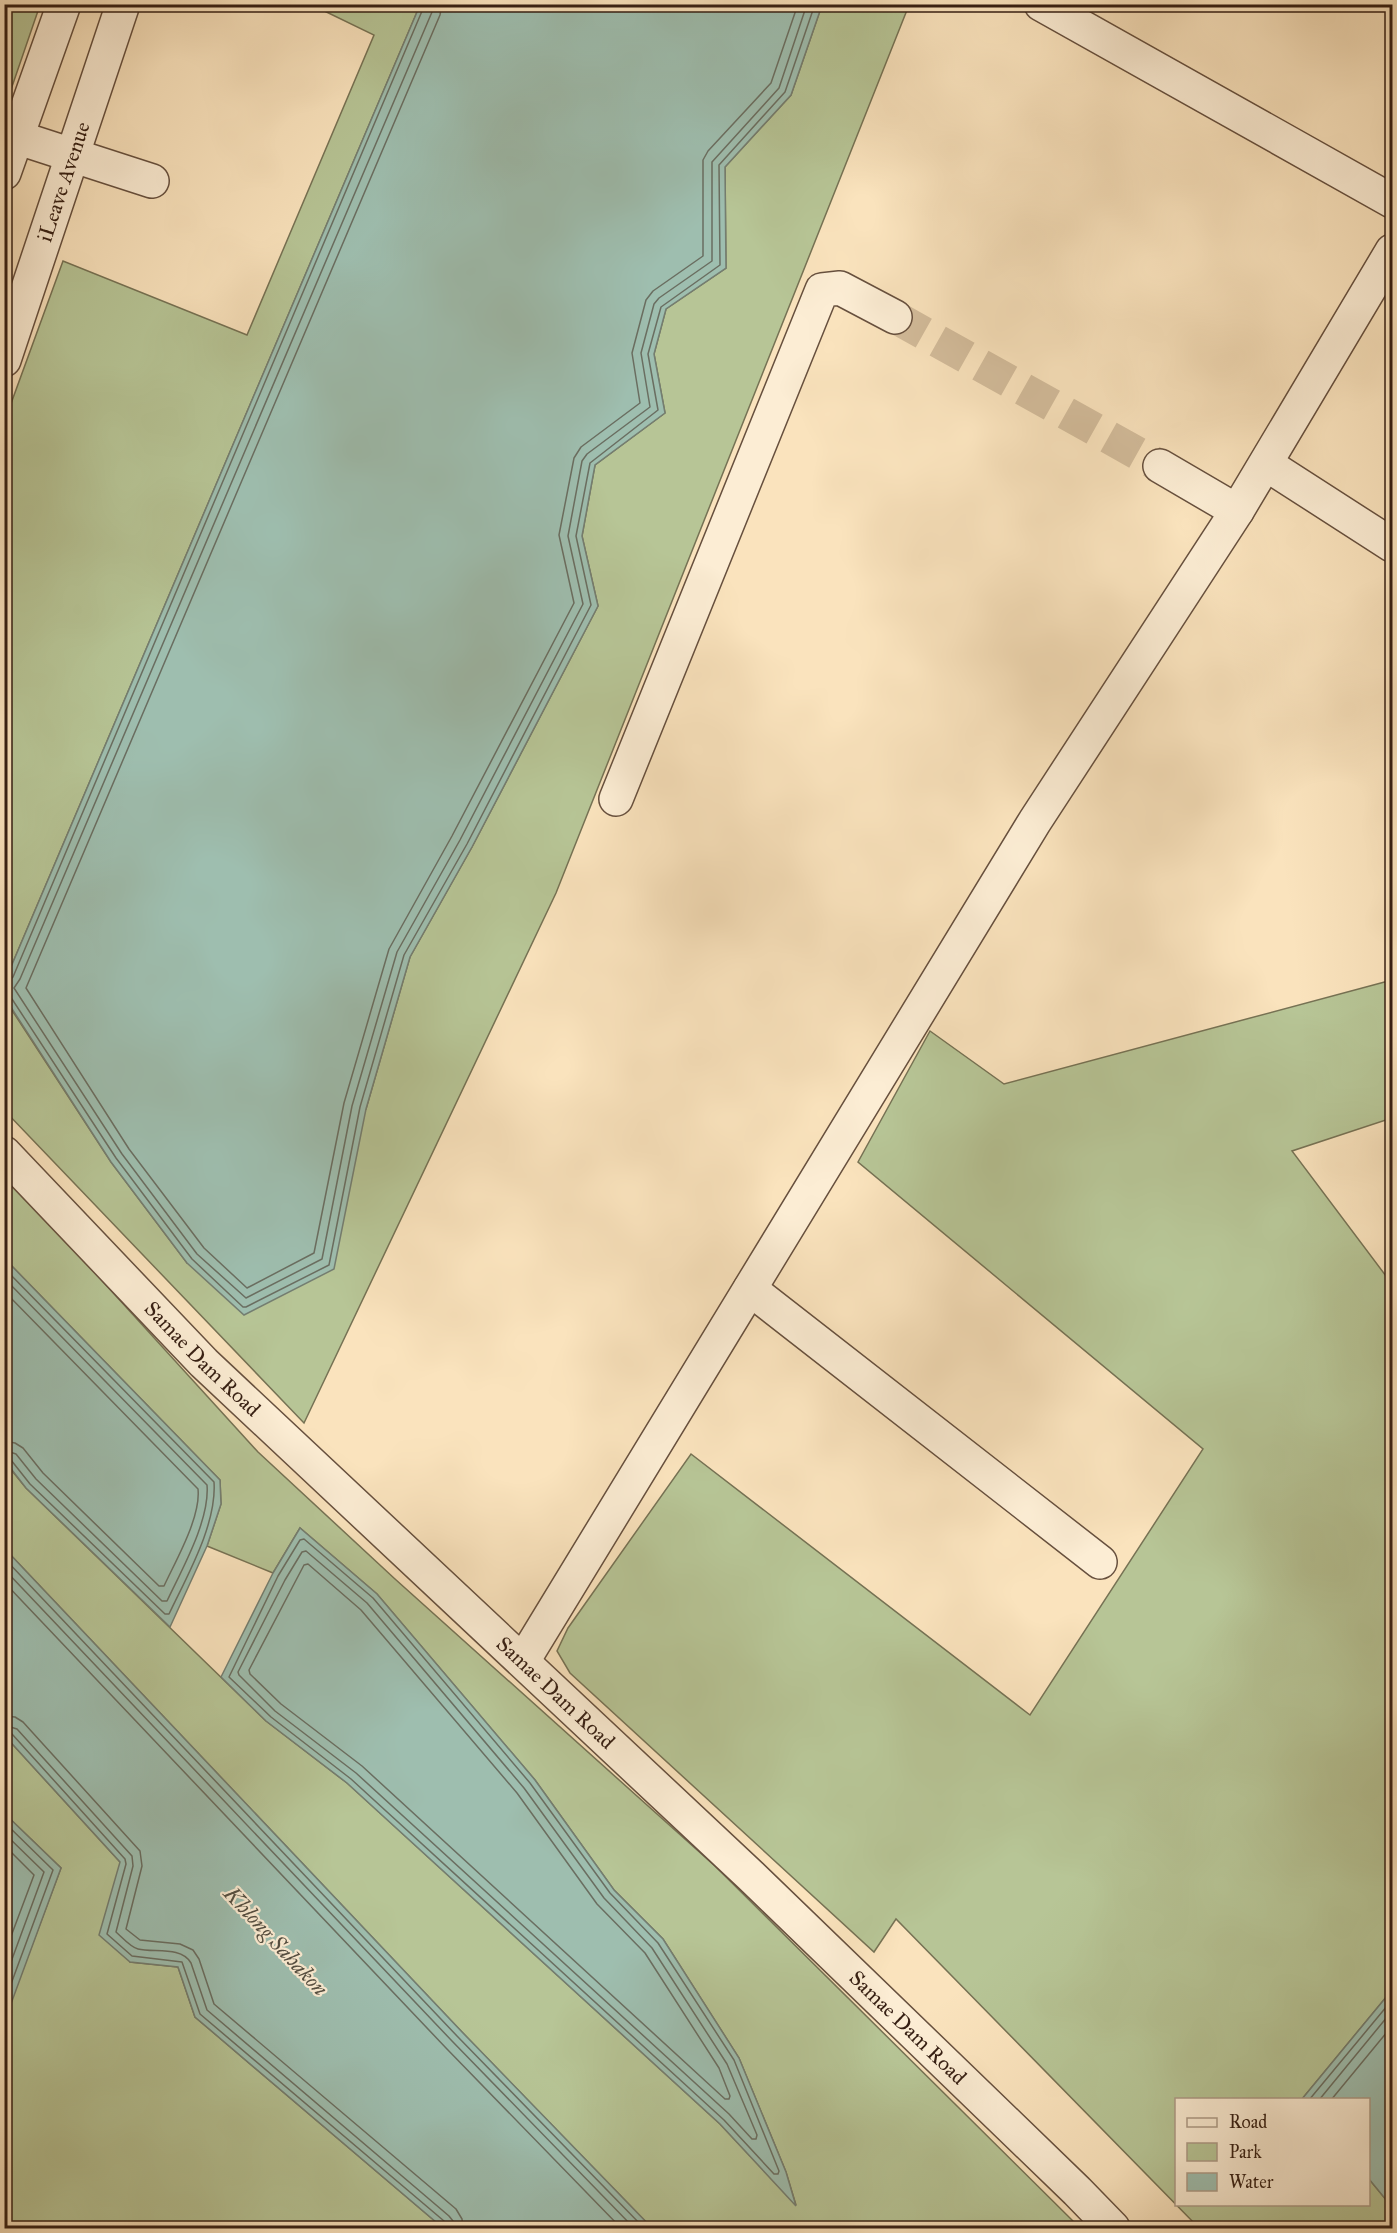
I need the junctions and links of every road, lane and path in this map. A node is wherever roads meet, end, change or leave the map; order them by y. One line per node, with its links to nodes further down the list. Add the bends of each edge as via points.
1 (64, 4): 4 (street)
2 (123, 4): 5 (street, iLeave Avenue)
3 (1041, 4): 8 (street)
4 (16, 137): 5 (street); 6 (street)
5 (73, 155): 7 (street); 11 (street, iLeave Avenue)
6 (4, 173)
7 (152, 181)
8 (1392, 201)
9 (1392, 251): 12 (street)
10 (894, 317): 16 (street, via 840,288 822,290)
11 (4, 360)
12 (1266, 464): 14 (street); 15 (street)
13 (1160, 466): 14 (street)
14 (1237, 511): 18 (street, via 1035,821)
15 (1392, 545)
16 (616, 799)
17 (4, 1153): 20 (street, Samae Dam Road, via 204,1363)
18 (750, 1288): 19 (street); 20 (street)
19 (1100, 1562)
20 (522, 1661): 21 (street, Samae Dam Road, via 751,1876)
21 (1113, 2229)

